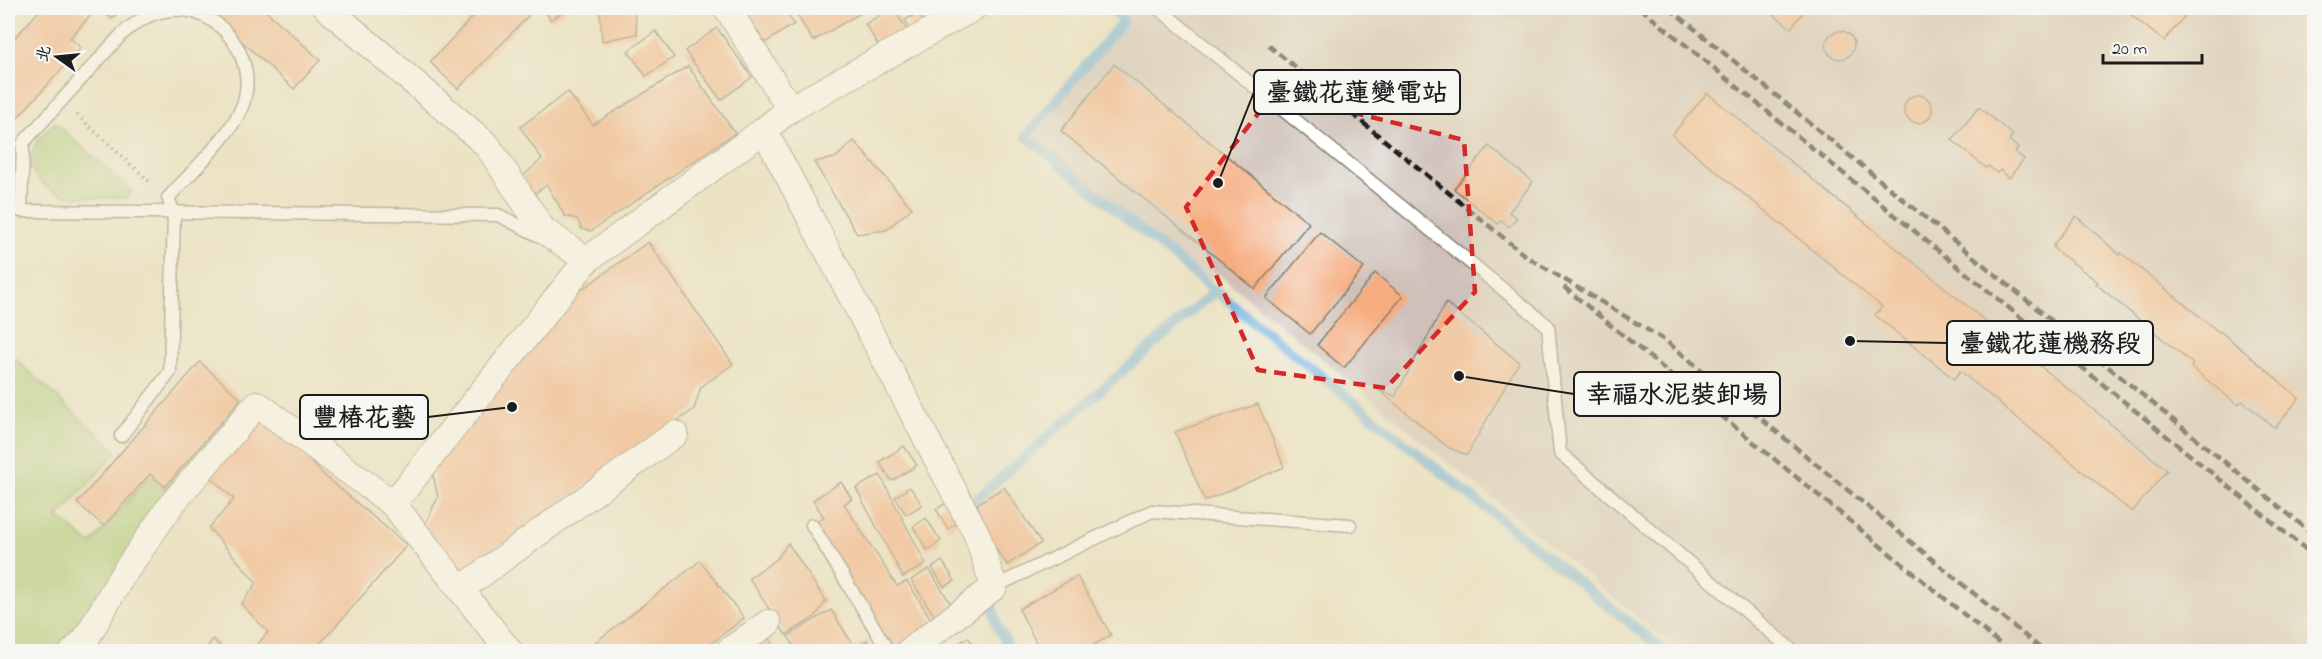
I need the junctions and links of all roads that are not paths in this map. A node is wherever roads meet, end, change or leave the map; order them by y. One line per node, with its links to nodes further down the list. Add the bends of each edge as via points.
1 (327, 8): 8 (street, via 487,145 543,230)
2 (727, 8): 5 (street)
3 (973, 8): 5 (street)
4 (1158, 8): 22 (lane, via 1548,326 1560,453)
5 (790, 109): 6 (street)
6 (764, 130): 8 (street); 14 (street, via 977,535)
7 (174, 213): 7 (lane, via 21,211 23,143 136,21 172,10 190,11 224,28 244,60 247,79 239,115 168,198); 8 (lane, via 498,214); 10 (lane, via 170,372)
8 (586, 260): 11 (street)
9 (675, 434): 15 (street)
10 (121, 436)
11 (393, 504): 15 (street); 17 (street, via 257,404 171,505 120,579 86,639)
12 (812, 525): 20 (lane)
13 (1350, 525): 14 (lane, via 1152,511)
14 (994, 587): 21 (street)
15 (461, 589): 18 (street)
16 (768, 623): 19 (street)
17 (73, 651)
18 (510, 651)
19 (727, 651)
20 (890, 651)
21 (908, 651)
22 (1794, 651)

